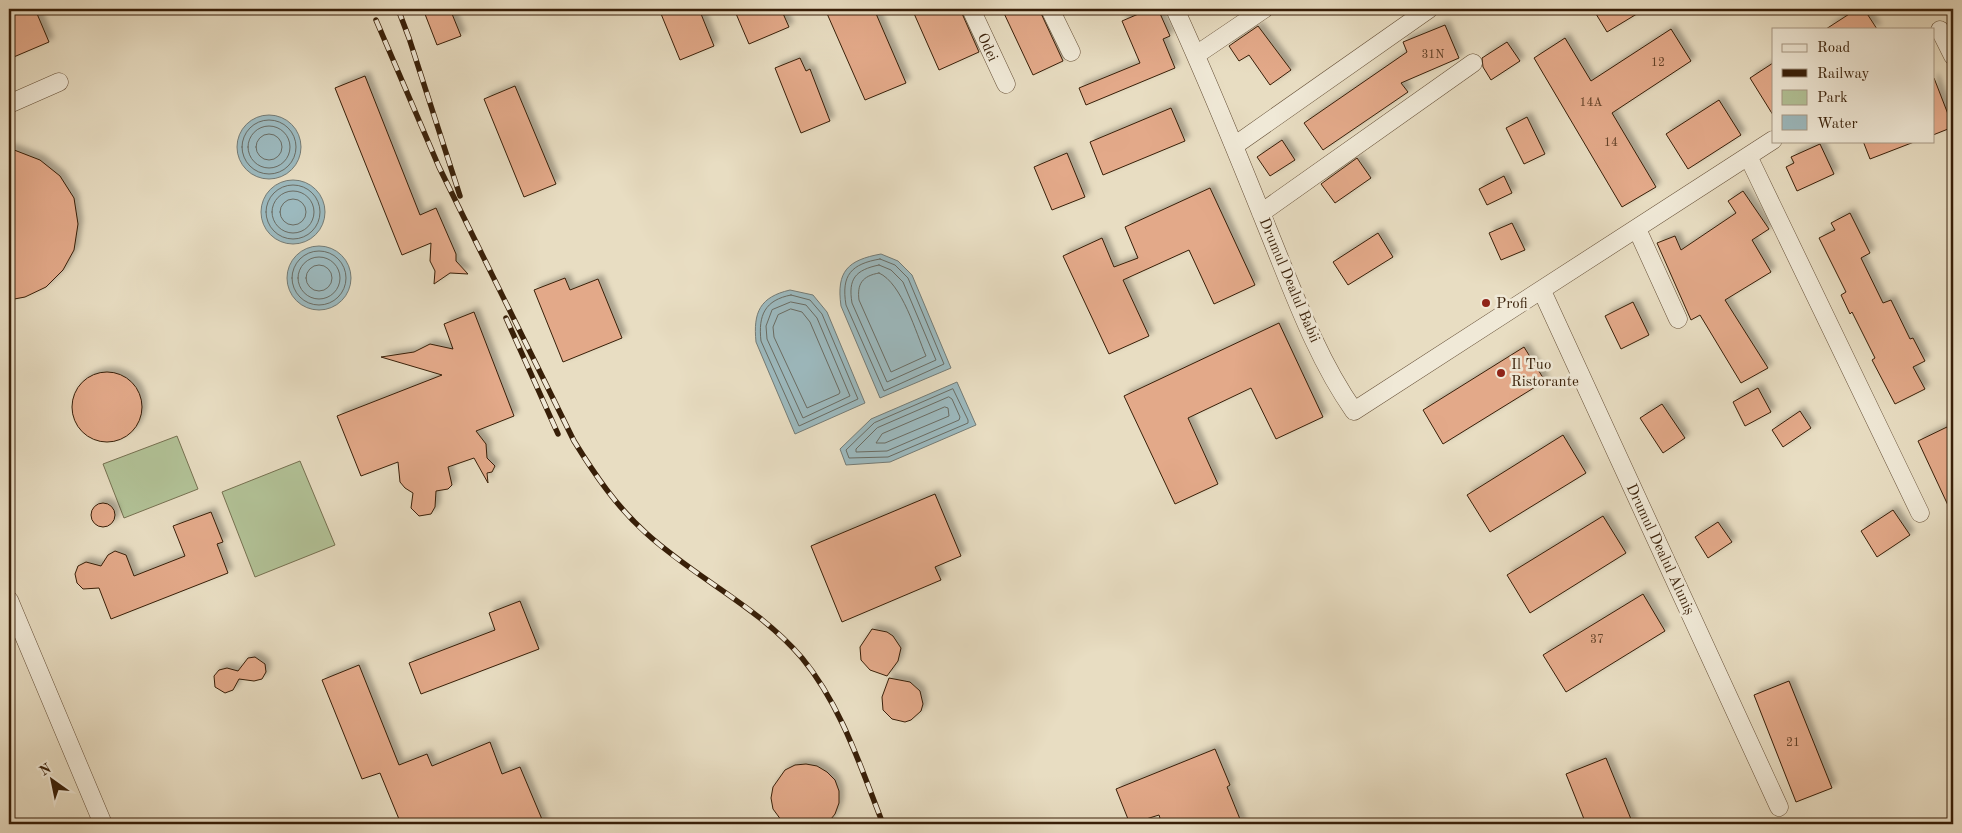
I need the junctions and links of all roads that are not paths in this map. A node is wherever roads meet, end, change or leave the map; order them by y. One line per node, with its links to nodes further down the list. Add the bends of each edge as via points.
1 (971, 9): 12 (street, Odei)
2 (1050, 9): 7 (street)
3 (1175, 9): 8 (street, Drumul Dealul Babii)
4 (1264, 9): 8 (street)
5 (1429, 9): 15 (street)
6 (1942, 29): 9 (street)
7 (1071, 52)
8 (1196, 55): 15 (street, Drumul Dealul Babii)
9 (1953, 56)
10 (1473, 63): 17 (street)
11 (59, 82): 13 (street)
12 (1006, 84)
13 (9, 104)
14 (1772, 141): 16 (street)
15 (1234, 146): 17 (street, Drumul Dealul Babii)
16 (1748, 156): 18 (street); 21 (street)
17 (1261, 213): 19 (street, Drumul Dealul Babii, via 1301,311 1354,411)
18 (1636, 229): 19 (street); 20 (street)
19 (1542, 291): 23 (street, Drumul Dealul Aluniș)
20 (1678, 320)
21 (1920, 513)
22 (9, 600): 24 (street)
23 (1780, 807)
24 (103, 824)

